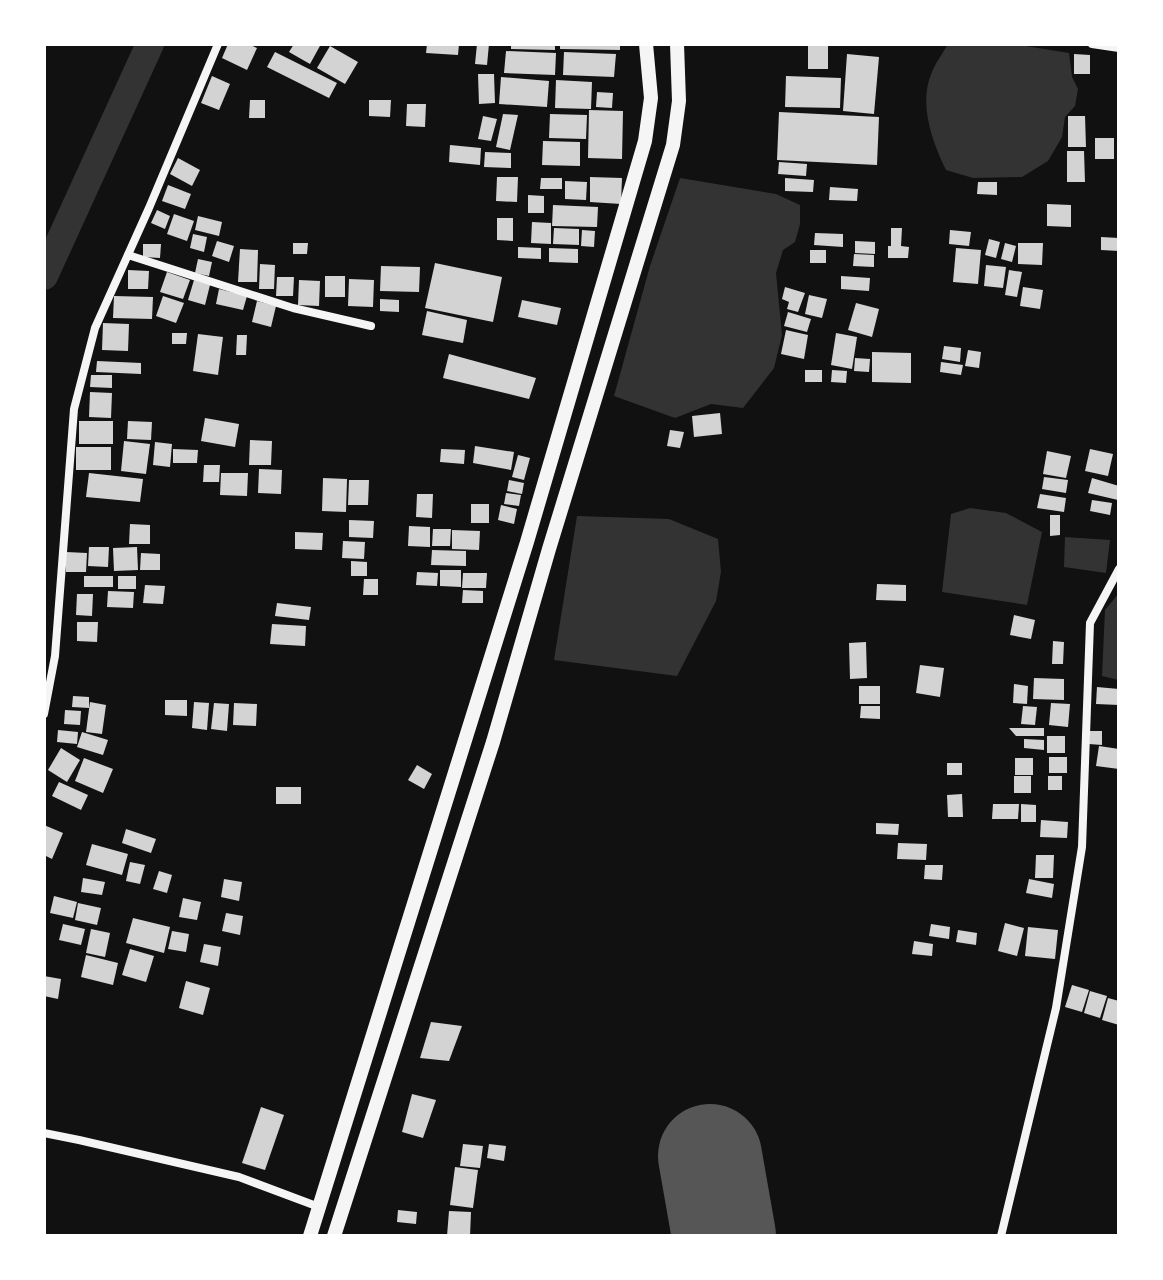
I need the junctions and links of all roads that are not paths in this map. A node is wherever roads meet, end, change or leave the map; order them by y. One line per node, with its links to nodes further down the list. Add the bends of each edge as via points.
1 (218, 44): 6 (street)
2 (646, 44): 11 (main road, via 651,98 645,141 527,542)
3 (677, 44): 12 (main road, via 679,101 673,145 493,742)
4 (1092, 44): 5 (street)
5 (1119, 48)
6 (128, 255): 7 (street, via 293,308); 9 (street, via 95,328 74,409 55,656)
7 (371, 326)
8 (1119, 569): 16 (street, via 1090,623 1082,847 1056,1008)
9 (44, 714)
10 (44, 1133): 13 (street, via 239,1177)
11 (335, 1156): 12 (main road); 13 (main road)
12 (357, 1164): 15 (main road)
13 (319, 1207): 14 (main road)
14 (310, 1236)
15 (334, 1236)
16 (1001, 1236)

